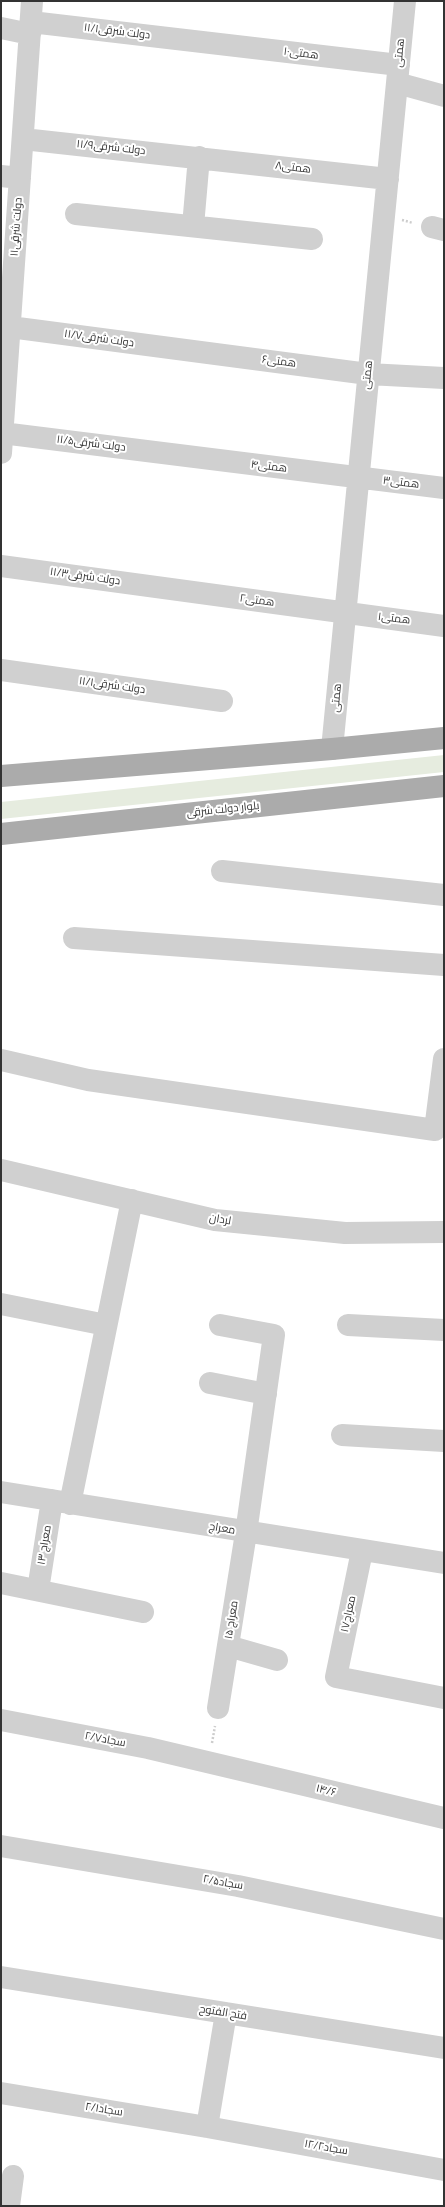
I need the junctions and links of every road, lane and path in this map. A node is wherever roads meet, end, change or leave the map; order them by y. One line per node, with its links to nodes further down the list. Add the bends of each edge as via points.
1 (32, 1): 4 (street, ۱۱دولت شرقی)
2 (405, 1): 6 (street, همتی)
3 (1, 28): 4 (street, ۱۱/۱دولت شرقی)
4 (30, 28): 5 (street, ۱۱/۱دولت شرقی); 8 (street, ۱۱دولت شرقی)
5 (202, 42): 6 (street, ۱۰همتی)
6 (398, 74): 7 (street, ۱۰همتی); 11 (street, همتی)
7 (444, 96)
8 (23, 140): 9 (street, ۱۱/۹دولت شرقی); 10 (street, ۱۱دولت شرقی)
9 (199, 157): 11 (street, همتی۸); 14 (street)
10 (11, 177): 17 (street, ۱۱دولت شرقی)
11 (388, 179): 13 (street, همتی)
12 (76, 214): 14 (street)
13 (384, 216): 15 (path); 19 (street, همتی)
14 (193, 226): 16 (street)
15 (438, 228)
16 (312, 239)
17 (7, 317): 18 (street, ۱۱/۷دولت شرقی); 21 (street, ۱۱دولت شرقی)
18 (189, 351): 19 (street, ۶همتی)
19 (368, 374): 20 (street, ۶همتی); 23 (street, همتی)
20 (444, 378)
21 (1, 446): 22 (street, ۱۱/۵دولت شرقی)
22 (180, 455): 23 (street, ۴همتی)
23 (358, 478): 24 (street, ۳همتی); 27 (street, همتی)
24 (444, 488)
25 (1, 566): 26 (street, ۱۱/۳دولت شرقی)
26 (169, 589): 27 (street, ۲همتی)
27 (345, 613): 28 (street, ۱همتی); 32 (street, همتی)
28 (444, 626)
29 (1, 670): 30 (street, ۱۱/۱دولت شرقی)
30 (222, 701)
31 (444, 738): 32 (main road)
32 (332, 749): 33 (main road)
33 (1, 776)
34 (444, 786): 35 (main road, بلوار دولت شرقی)
35 (1, 834)
36 (222, 871): 37 (street)
37 (444, 895)
38 (74, 938): 39 (street)
39 (444, 965)
40 (444, 1059): 41 (street, via 434,1130 88,1080)
41 (1, 1060)
42 (1, 1170): 43 (street, لردان)
43 (132, 1200): 44 (street, لردان, via 215,1220 296,1229 345,1233); 48 (street, معراج ۱۳)
44 (444, 1232)
45 (1, 1304): 48 (street)
46 (220, 1325): 51 (street, معراج ۱۵, via 274,1335)
47 (348, 1325): 49 (street)
48 (106, 1326): 55 (street, معراج ۱۳)
49 (444, 1330)
50 (210, 1383): 51 (street)
51 (266, 1394): 56 (street, معراج ۱۵)
52 (342, 1435): 53 (street)
53 (444, 1441)
54 (1, 1492): 55 (street, معراج)
55 (61, 1502): 56 (street, معراج); 60 (street, معراج ۱۳)
56 (246, 1533): 57 (street, معراج); 62 (street, معراج ۱۵)
57 (362, 1551): 58 (street, معراج); 64 (street, معراج۱۷, via 336,1677)
58 (444, 1563)
59 (1, 1583): 60 (street)
60 (38, 1590): 61 (street)
61 (143, 1612)
62 (228, 1646): 63 (street); 65 (street, معراج ۱۵)
63 (277, 1660)
64 (444, 1698)
65 (218, 1708): 67 (path)
66 (1, 1720): 67 (street, سجاد۲/۷, via 148,1748)
67 (208, 1763): 68 (street, ۱۴/۶)
68 (444, 1818)
69 (1, 1846): 70 (street, ۲/۵سجاد, via 238,1886)
70 (444, 1929)
71 (1, 1977): 72 (street, فتح الفتوح)
72 (226, 2013): 73 (street, فتح الفتوح); 75 (street)
73 (444, 2048)
74 (1, 2093): 75 (street, ۲/۱سجاد)
75 (207, 2127): 76 (street, ۱۲/۲سجاد)
76 (444, 2170)
77 (13, 2176): 78 (street)
78 (8, 2206)

